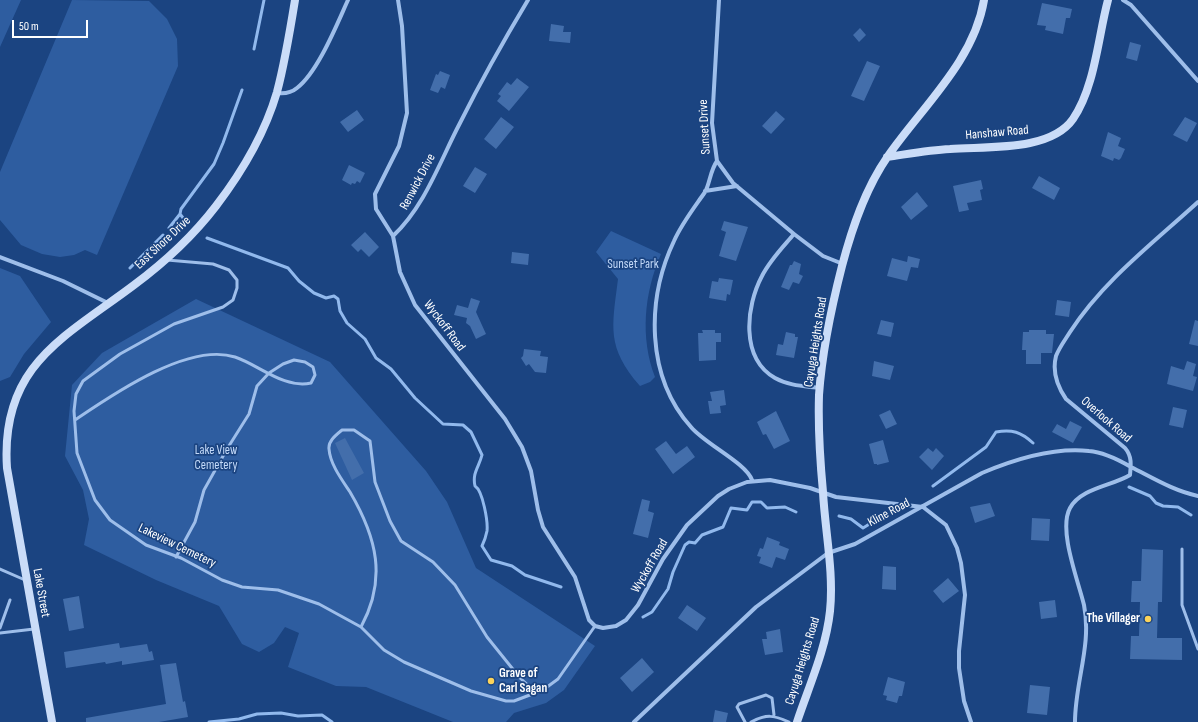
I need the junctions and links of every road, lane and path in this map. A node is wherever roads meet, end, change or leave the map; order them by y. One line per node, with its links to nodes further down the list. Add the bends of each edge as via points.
1 (295, 0): 10 (street, East Shore Drive)
2 (348, 0): 10 (street, via 310,74 292,92)
3 (398, 0): 17 (street, via 402,26 406,123 400,146 378,187 375,201 379,216)
4 (528, 0): 17 (street, Renwick Drive, via 464,114 417,208 406,224)
5 (719, 0): 12 (street, Sunset Drive, via 712,116)
6 (984, 0): 11 (street, Cayuga Heights Road, via 976,27 958,62)
7 (1108, 0): 11 (street, Hanshaw Road, via 1086,94 1073,120 1056,134 1021,144)
8 (1123, 0): 9 (street, via 1131,5)
9 (1198, 81)
10 (276, 93): 19 (street, East Shore Drive, via 266,120 240,171 216,206)
11 (887, 157): 20 (street, Cayuga Heights Road, via 857,217)
12 (717, 161): 13 (street, Sunset Drive); 14 (street, via 711,170)
13 (737, 186): 14 (street); 16 (street, Sunset Drive)
14 (705, 191): 27 (street, via 680,229 662,272 654,317 656,348 663,379 681,416 703,439 747,471)
15 (1198, 202): 25 (street, Overlook Road, via 1090,303 1057,355 1055,374 1061,392 1125,448 1130,454)
16 (794, 234): 20 (street, Sunset Drive, via 823,256); 23 (street, via 775,257 759,284 749,322 751,345 762,367 775,378 790,385)
17 (393, 236): 38 (street, Wyckoff Road, via 404,285 415,305 505,419 522,447 531,471 543,527 575,577 587,617)
18 (0, 257): 21 (street, via 63,281)
19 (166, 260): 21 (street, East Shore Drive); 24 (lane, Lakeview Cemetery, via 213,264 229,270 237,280 233,300 224,307 174,324 120,354 83,381 76,394)
20 (843, 264): 23 (street, Cayuga Heights Road, via 828,324)
21 (108, 303): 26 (street, East Shore Drive, via 43,353 22,381 12,404 7,427)
22 (269, 373): 22 (lane, via 301,385 311,383 315,375 313,368 305,362 294,360); 24 (lane, via 234,357 213,354 174,363 137,381); 33 (lane, via 257,386 250,414 204,490 195,522)
23 (820, 388): 28 (street, Cayuga Heights Road, via 819,435)
24 (75, 420): 33 (lane, Lakeview Cemetery, via 77,453 94,500 110,520 146,545)
25 (1131, 466): 29 (street, Kline Road, via 1166,485); 30 (street, Kline Road, via 1106,454 1090,451 1071,450 1025,458 982,473); 52 (street, via 1130,475 1080,496 1070,507 1065,521 1066,536 1084,605 1087,628)
26 (7, 468): 35 (street, Lake Street)
27 (752, 480): 28 (street, Wyckoff Road, via 770,480); 38 (street, Wyckoff Road, via 718,496 687,525 626,620 612,627)
28 (823, 493): 30 (street, Wyckoff Road, via 836,497); 32 (street, Cayuga Heights Road)
29 (1198, 496)
30 (923, 507): 32 (street, Kline Road, via 900,517 854,544); 51 (street, via 946,525 961,563 966,595 959,668 964,701)
31 (1182, 549): 42 (lane, via 1182,605)
32 (828, 553): 46 (street, Kline Road, via 756,607); 50 (street, Cayuga Heights Road, via 831,592 827,632)
33 (176, 556): 37 (lane, Lakeview Cemetery, via 222,580 242,587 278,590 318,604)
34 (0, 569): 35 (lane)
35 (27, 581): 40 (street, Lake Street)
36 (10, 600): 39 (lane)
37 (361, 626): 43 (lane, Lakeview Cemetery, via 384,650 404,662 471,690 506,701 514,701); 43 (lane, via 374,596 377,569 372,541 362,511 334,465 329,449 330,442 342,430 354,430 370,441 375,482 390,521 401,541 433,562 455,585 487,637 520,678 529,686)
38 (595, 626): 43 (lane, Lakeview Cemetery, via 558,679)
39 (0, 628)
40 (36, 629): 41 (lane); 45 (street, Lake Street)
41 (0, 633)
42 (1198, 649)
43 (544, 690)
44 (774, 715): 47 (lane, via 772,698 766,695 739,704 737,707); 48 (lane); 49 (lane)
45 (52, 722)
46 (634, 722)
47 (745, 722)
48 (751, 722)
49 (789, 722)
50 (797, 722)
51 (971, 722)
52 (1075, 722)

